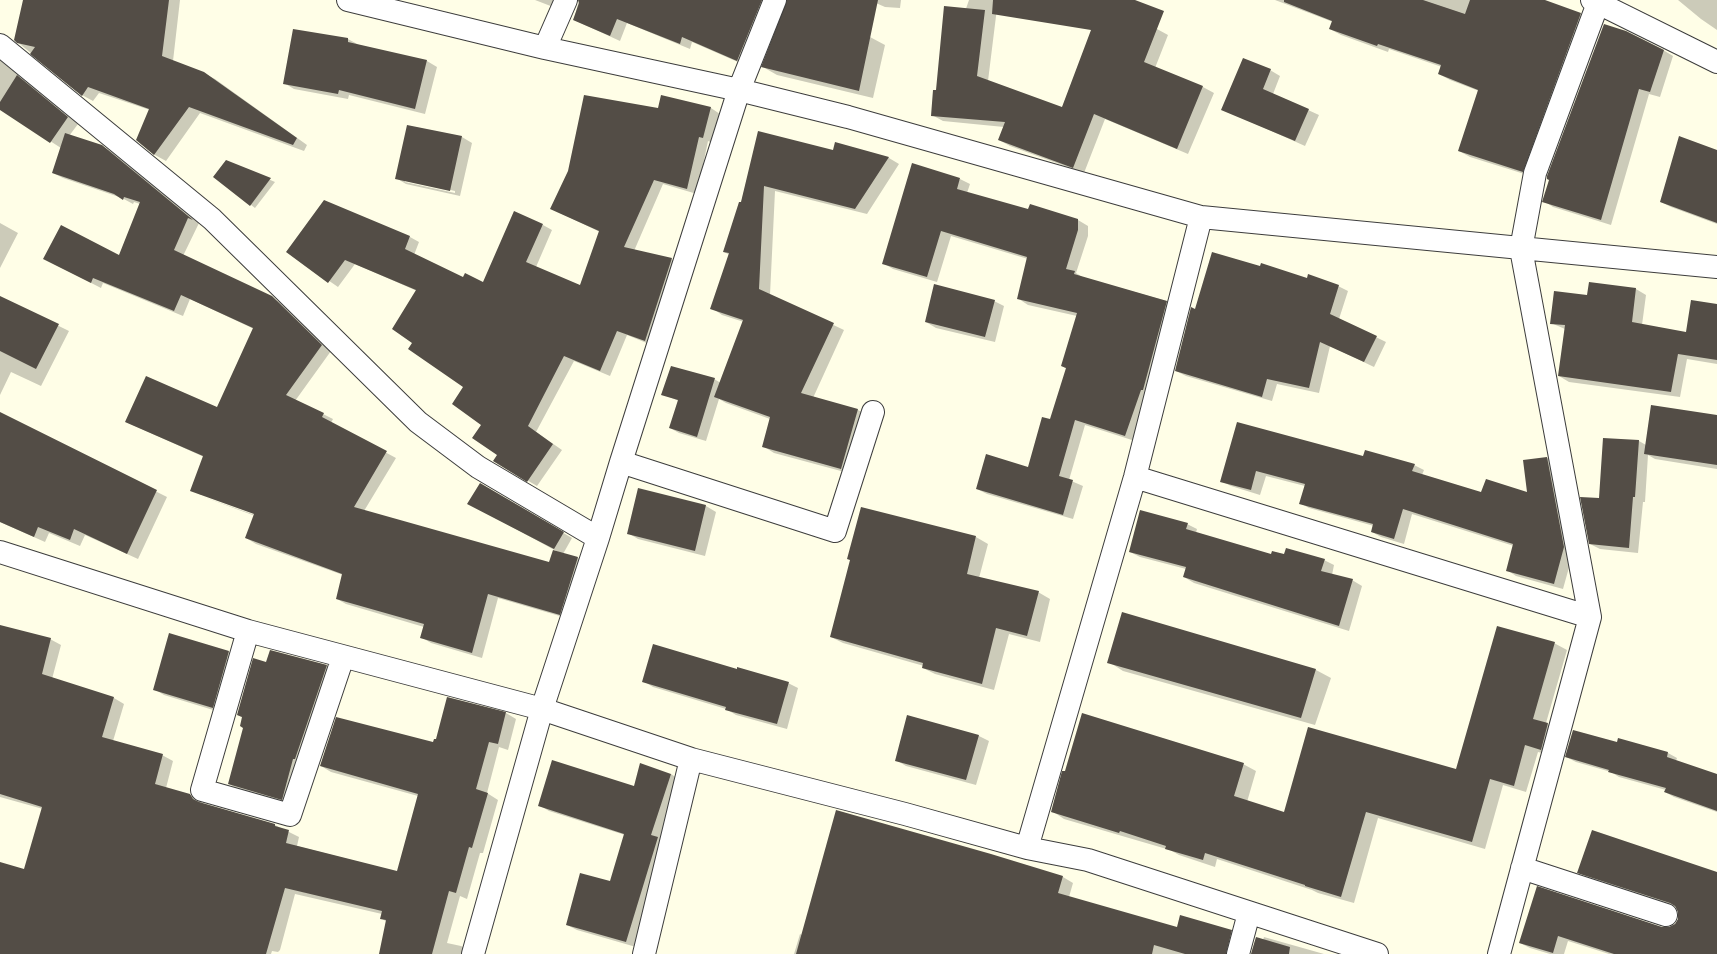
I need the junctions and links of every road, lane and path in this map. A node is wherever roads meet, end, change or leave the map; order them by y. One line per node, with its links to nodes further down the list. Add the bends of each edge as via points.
1 (348, 0): 6 (street)
2 (566, 0): 6 (street)
3 (776, 0): 8 (street)
4 (1595, 2): 7 (street); 10 (street, via 1534,173)
5 (0, 45): 15 (street, via 212,219 418,422 478,467)
6 (545, 48): 8 (street)
7 (1717, 62)
8 (739, 90): 9 (street, via 848,117); 13 (street)
9 (1201, 217): 10 (street); 14 (street)
10 (1521, 249): 11 (street); 17 (street)
11 (1717, 267)
12 (874, 412): 13 (street, via 835,531)
13 (621, 462): 15 (street)
14 (1135, 477): 17 (street); 22 (street)
15 (598, 538): 20 (street)
16 (0, 552): 18 (street)
17 (1590, 617): 23 (street)
18 (248, 631): 19 (street); 19 (street, via 202,790 290,814)
19 (343, 657): 20 (street)
20 (542, 709): 21 (street); 26 (street)
21 (691, 759): 22 (street); 27 (street)
22 (1027, 848): 24 (street, via 1088,860)
23 (1522, 868): 25 (street); 30 (street)
24 (1250, 914): 28 (street); 29 (street)
25 (1666, 916)
26 (475, 953)
27 (644, 954)
28 (1238, 954)
29 (1377, 954)
30 (1499, 954)

